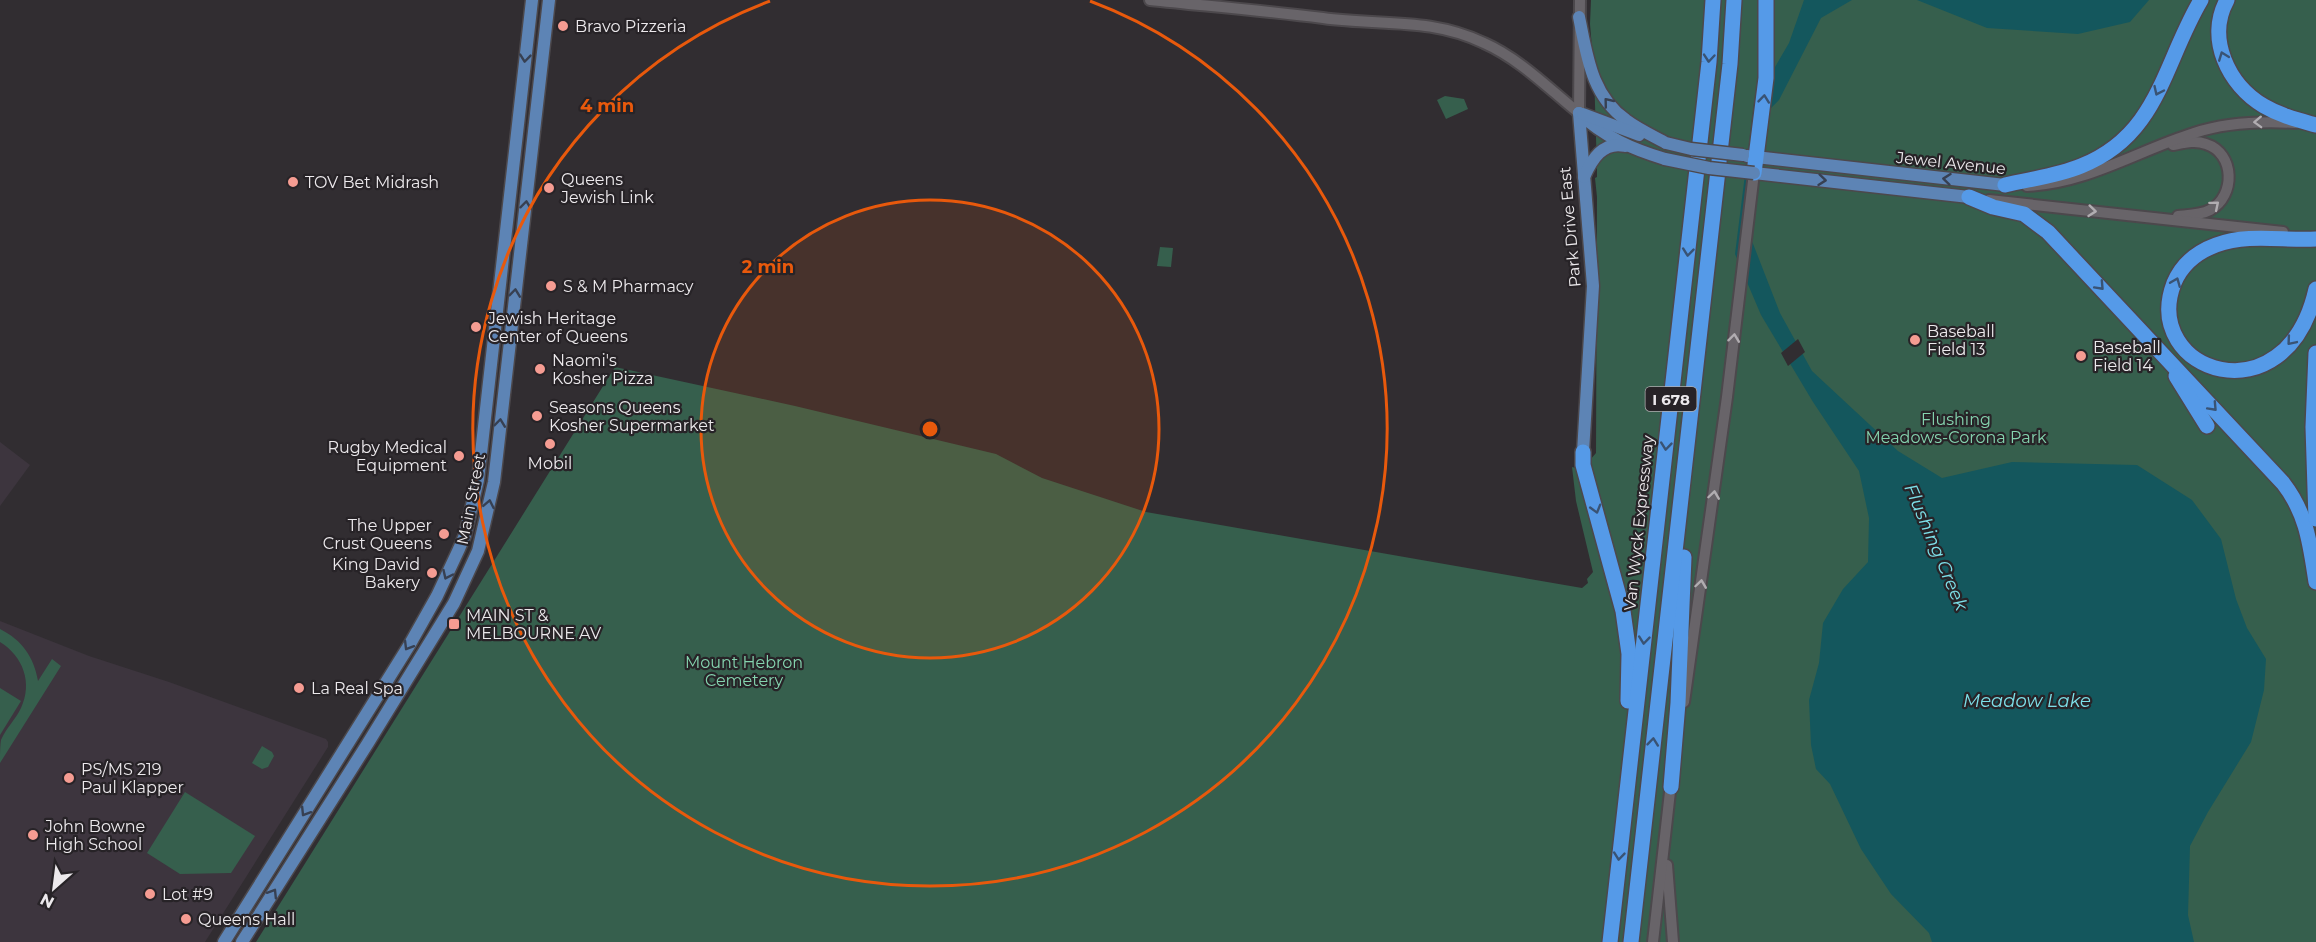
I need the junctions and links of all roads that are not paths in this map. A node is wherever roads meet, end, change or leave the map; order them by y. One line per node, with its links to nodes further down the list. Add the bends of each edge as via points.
1 (531, 0): 34 (main road, Main Street, one-way to 34, via 478,480 465,535 410,644)
2 (549, 0): 35 (main road, Main Street, one-way to 2, via 454,603 478,551 494,482)
3 (1150, 0): 11 (street, Jewel Avenue, via 1445,28 1484,42 1513,59)
4 (1580, 0): 10 (street, Park Drive East)
5 (1713, 0): 32 (highway, Van Wyck Expressway / I 678, one-way to 32)
6 (1734, 0): 24 (highway, I 678)
7 (1766, 0): 16 (highway, one-way to 7, via 1766,78)
8 (2201, 0): 19 (highway, one-way to 19, via 2150,108 2125,140 2077,168)
9 (2227, 0): 12 (highway, one-way to 9, via 2262,105 2234,77 2223,59 2218,38 2219,20)
10 (1579, 17): 11 (street, Park Drive East); 13 (main road, one-way to 10, via 1626,121 1600,93 1588,64)
11 (1579, 113): 13 (main road, Jewel Avenue); 14 (main road, Jewel Avenue, via 1595,129); 18 (main road, Park Drive East)
12 (2316, 125): 15 (street, Jewel Avenue, one-way to 15, via 2262,122 2221,126)
13 (1666, 143): 16 (main road, Jewel Avenue, bridge)
14 (1626, 146): 17 (main road, Jewel Avenue, bridge, via 1665,159); 18 (main road, via 1613,145 1601,151)
15 (2148, 150): 19 (street, Jewel Avenue, via 2069,181); 21 (street, one-way to 15, via 2212,209 2225,195 2229,173 2222,156 2206,144 2186,143)
16 (1756, 157): 17 (highway); 19 (main road, Jewel Avenue, one-way to 16)
17 (1754, 173): 20 (main road, Jewel Avenue, one-way to 20); 31 (street, one-way to 17, via 1727,396)
18 (1584, 177): 28 (main road, Park Drive East, via 1593,286)
19 (2005, 185)
20 (1969, 197): 21 (street, Jewel Avenue, one-way to 21); 25 (highway, one-way to 25, via 2019,212 2040,225)
21 (2160, 218): 22 (street, Jewel Avenue)
22 (2316, 238): 23 (highway, one-way to 22, via 2293,341 2273,360 2250,370 2223,371 2198,360 2183,346 2171,320 2170,299 2175,280 2199,252 2217,244 2253,238)
23 (2316, 289)
24 (1701, 324): 31 (highway); 37 (highway, I 678, one-way to 24)
25 (2159, 348): 27 (highway); 30 (highway, one-way to 30, via 2297,501 2305,521)
26 (2316, 353): 29 (highway)
27 (2207, 426)
28 (1583, 452): 32 (highway, one-way to 32, via 1583,465 1626,625)
29 (2316, 519)
30 (2316, 582)
31 (1671, 787): 33 (street)
32 (1626, 798): 36 (highway, Van Wyck Expressway / I 678, one-way to 36)
33 (1665, 832): 38 (street); 39 (street)
34 (224, 942)
35 (242, 942)
36 (1610, 942)
37 (1631, 942)
38 (1653, 942)
39 (1673, 942)

